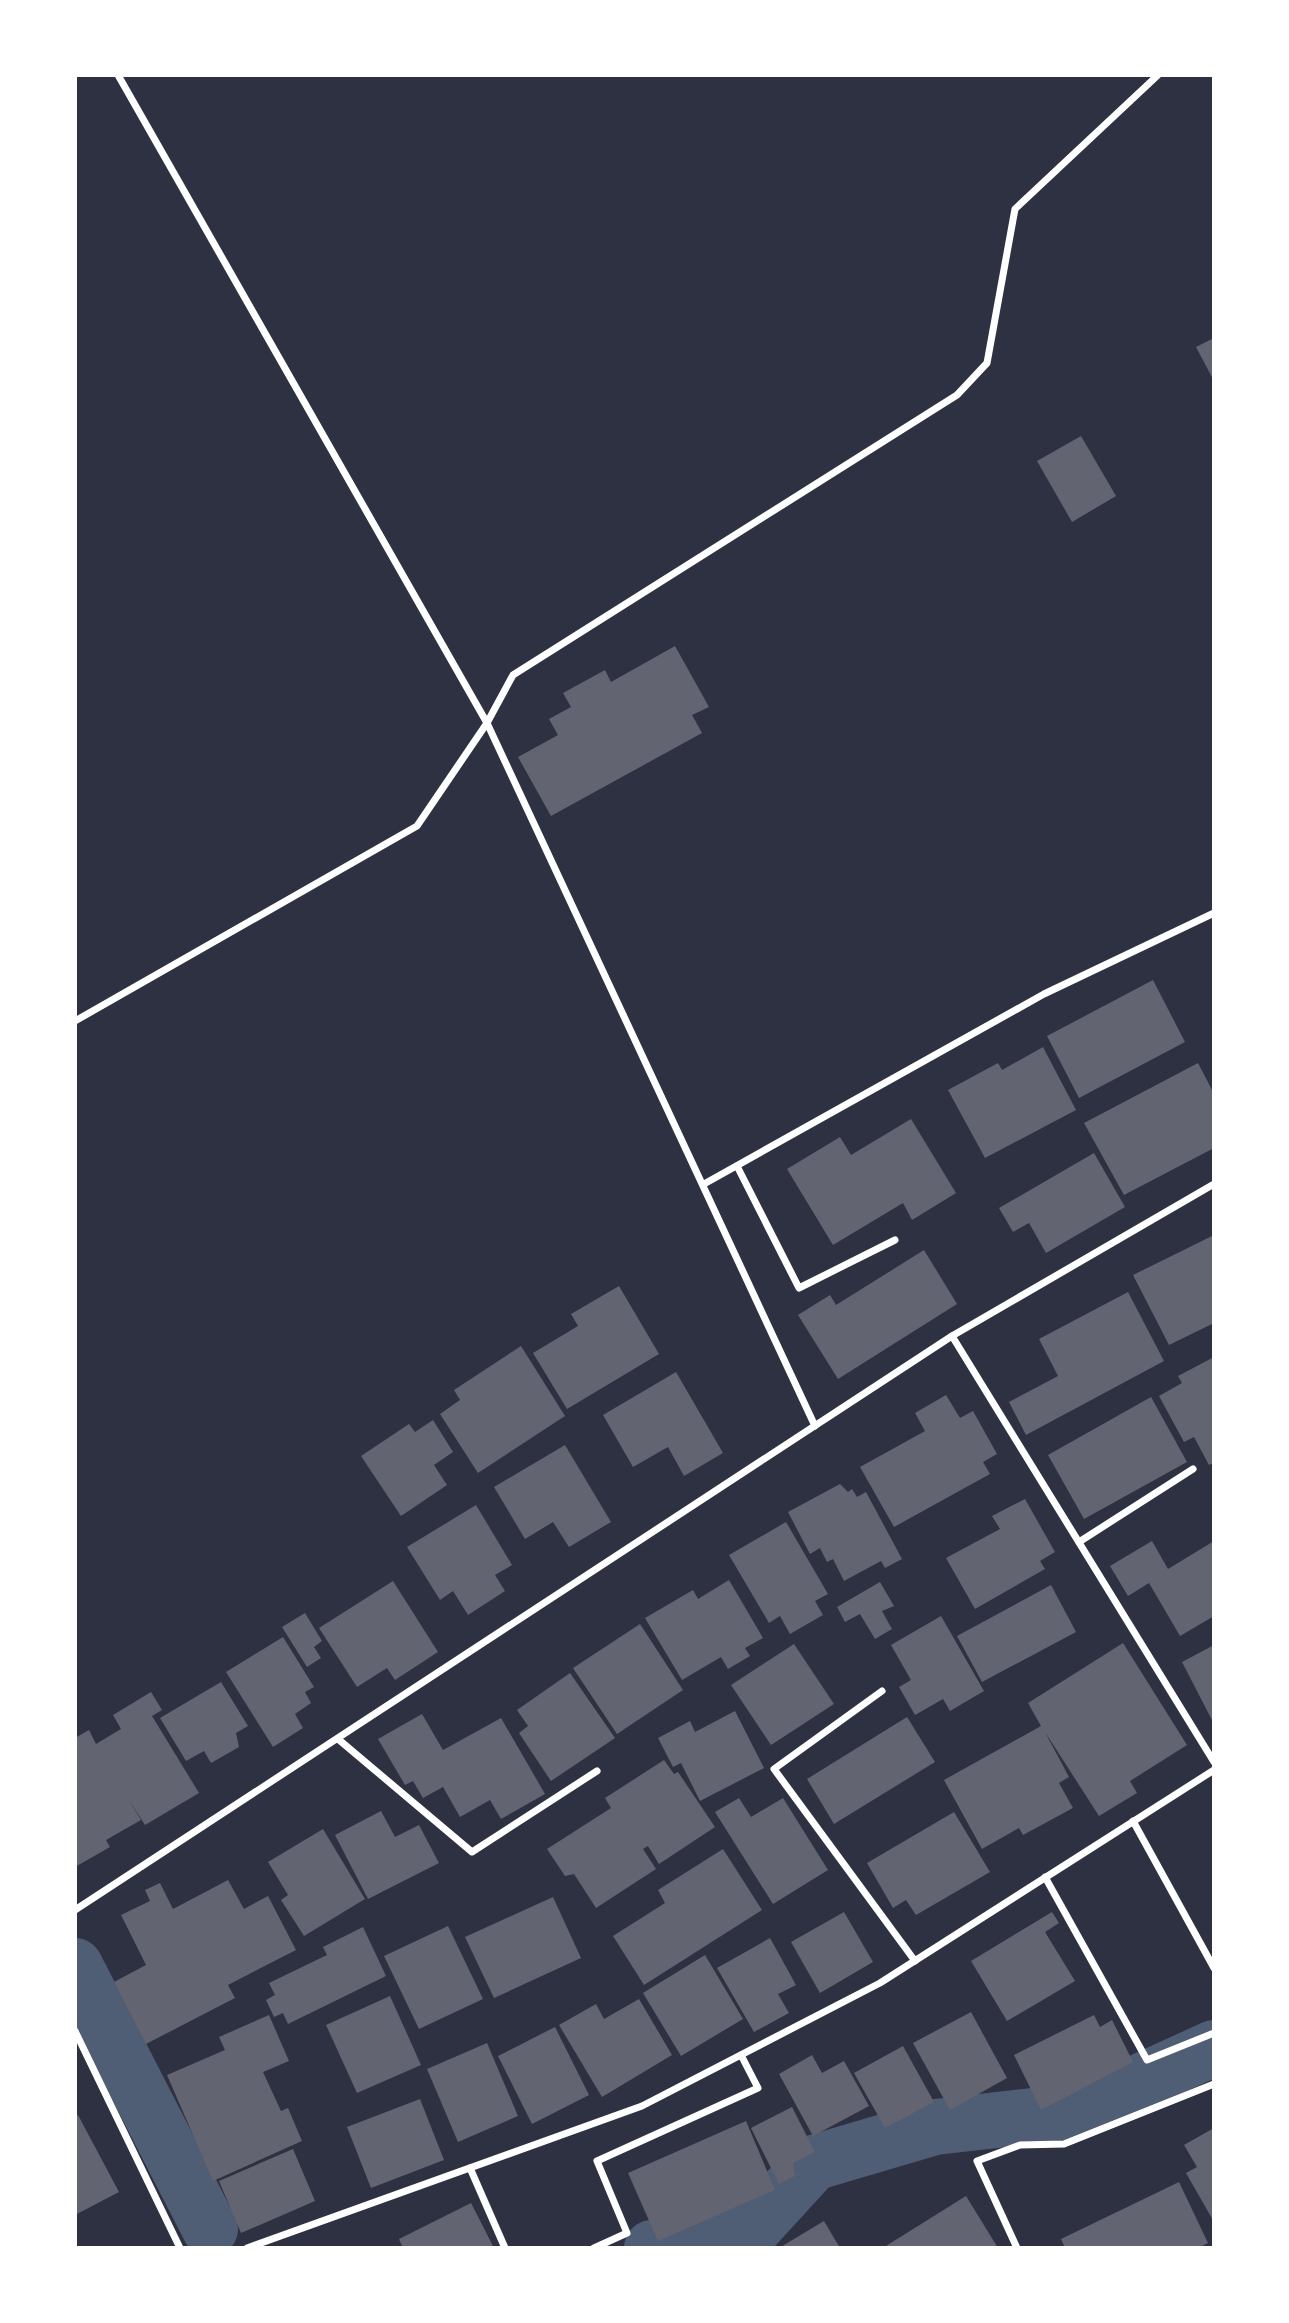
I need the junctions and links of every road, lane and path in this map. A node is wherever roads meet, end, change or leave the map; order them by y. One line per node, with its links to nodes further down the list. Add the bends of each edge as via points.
1 (117, 75): 3 (street)
2 (1158, 75): 3 (street, via 1015,209 987,363 957,395 513,675)
3 (487, 723): 5 (street, via 417,826); 7 (street)
4 (1214, 913): 6 (street, via 1044,994)
5 (75, 1021)
6 (737, 1166): 7 (street); 9 (street, via 799,1288)
7 (704, 1184): 11 (street)
8 (1214, 1184): 10 (street)
9 (895, 1240)
10 (952, 1336): 11 (street); 13 (street)
11 (815, 1426): 15 (street)
12 (1193, 1469): 13 (street)
13 (1079, 1542): 16 (street)
14 (882, 1691): 22 (street, via 774,1769)
15 (338, 1739): 18 (street, via 472,1852); 21 (street)
16 (1214, 1762)
17 (1214, 1770): 19 (street)
18 (597, 1771)
19 (1133, 1821): 20 (street); 23 (street)
20 (1045, 1877): 22 (street); 25 (street, via 1147,2060)
21 (75, 1910)
22 (915, 1961): 26 (street)
23 (1214, 1968)
24 (75, 2031): 29 (street)
25 (1214, 2033)
26 (741, 2055): 28 (street, via 642,2106); 32 (street, via 758,2088 597,2161 627,2232)
27 (1214, 2084): 33 (street, via 1064,2144 1020,2145 977,2161)
28 (470, 2168): 30 (street); 31 (street)
29 (180, 2248)
30 (247, 2248)
31 (505, 2248)
32 (594, 2248)
33 (1017, 2248)

